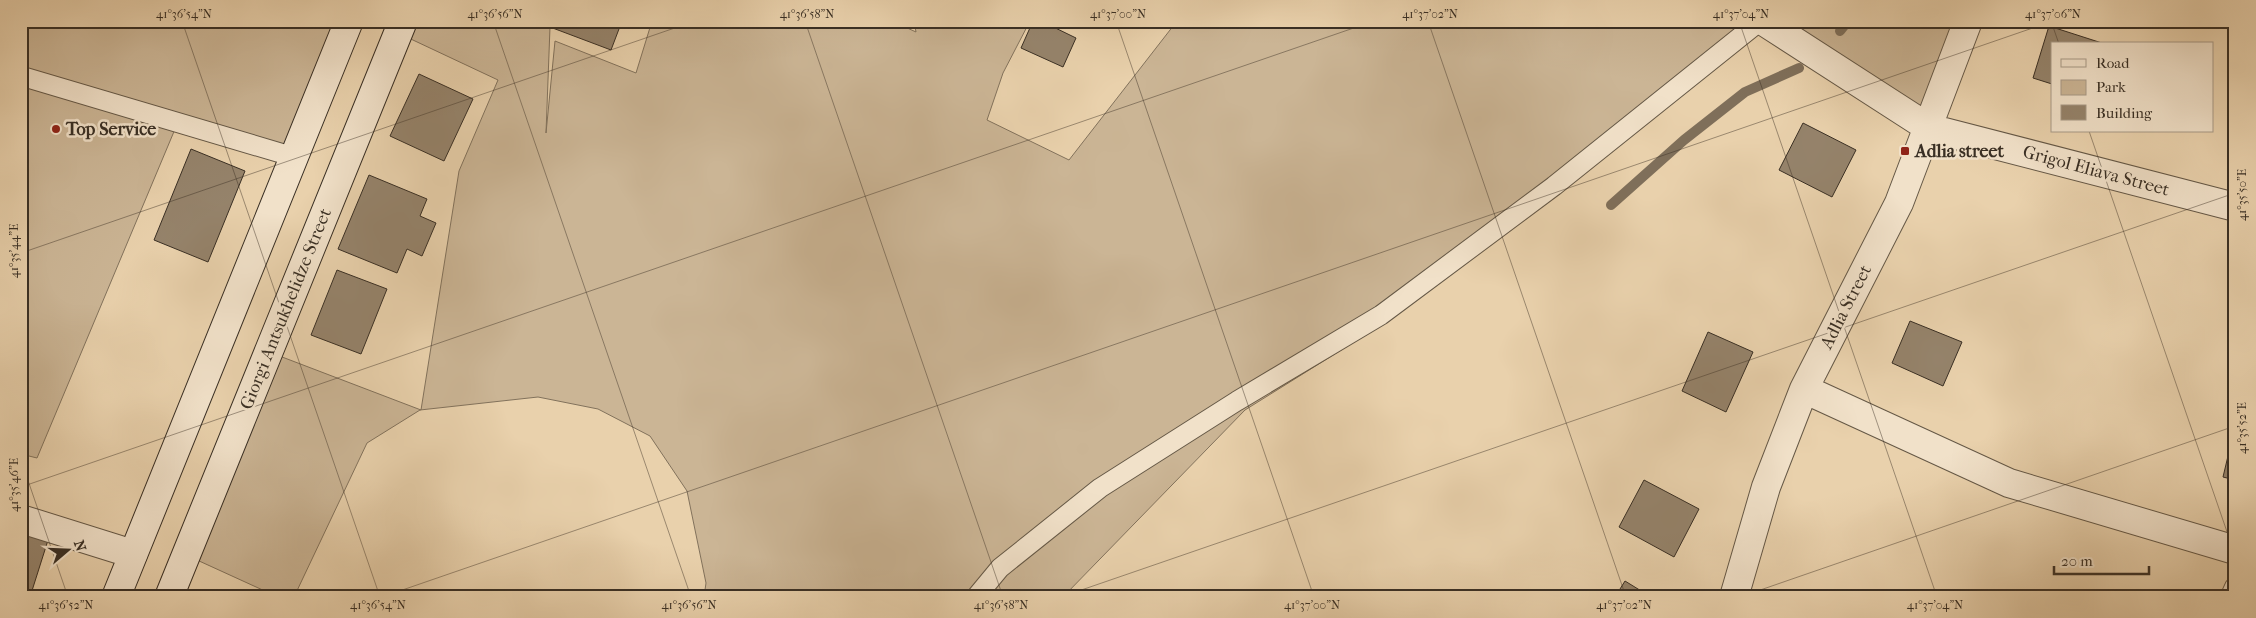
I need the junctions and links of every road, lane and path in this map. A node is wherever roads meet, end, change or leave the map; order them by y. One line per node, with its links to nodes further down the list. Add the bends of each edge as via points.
1 (349, 21): 7 (street)
2 (403, 21): 15 (street, Giorgi Antsukhelidze Street)
3 (1762, 21): 6 (street, Grigol Eliava Street); 16 (lane, via 1554,186 1381,315 1236,401 1100,488 1000,568)
4 (1968, 21): 6 (street, Adlia Street)
5 (21, 76): 7 (lane)
6 (1929, 128): 8 (street, Grigol Eliava Street); 9 (street, Adlia Street, via 1899,203)
7 (294, 157): 12 (street)
8 (2235, 207)
9 (1804, 389): 11 (street, via 2009,483); 17 (street, Adlia Street, via 1766,487)
10 (21, 519): 12 (street)
11 (2235, 550)
12 (133, 554): 14 (street)
13 (2235, 586): 18 (lane)
14 (116, 597)
15 (169, 597)
16 (976, 597)
17 (1734, 597)
18 (2230, 597)

